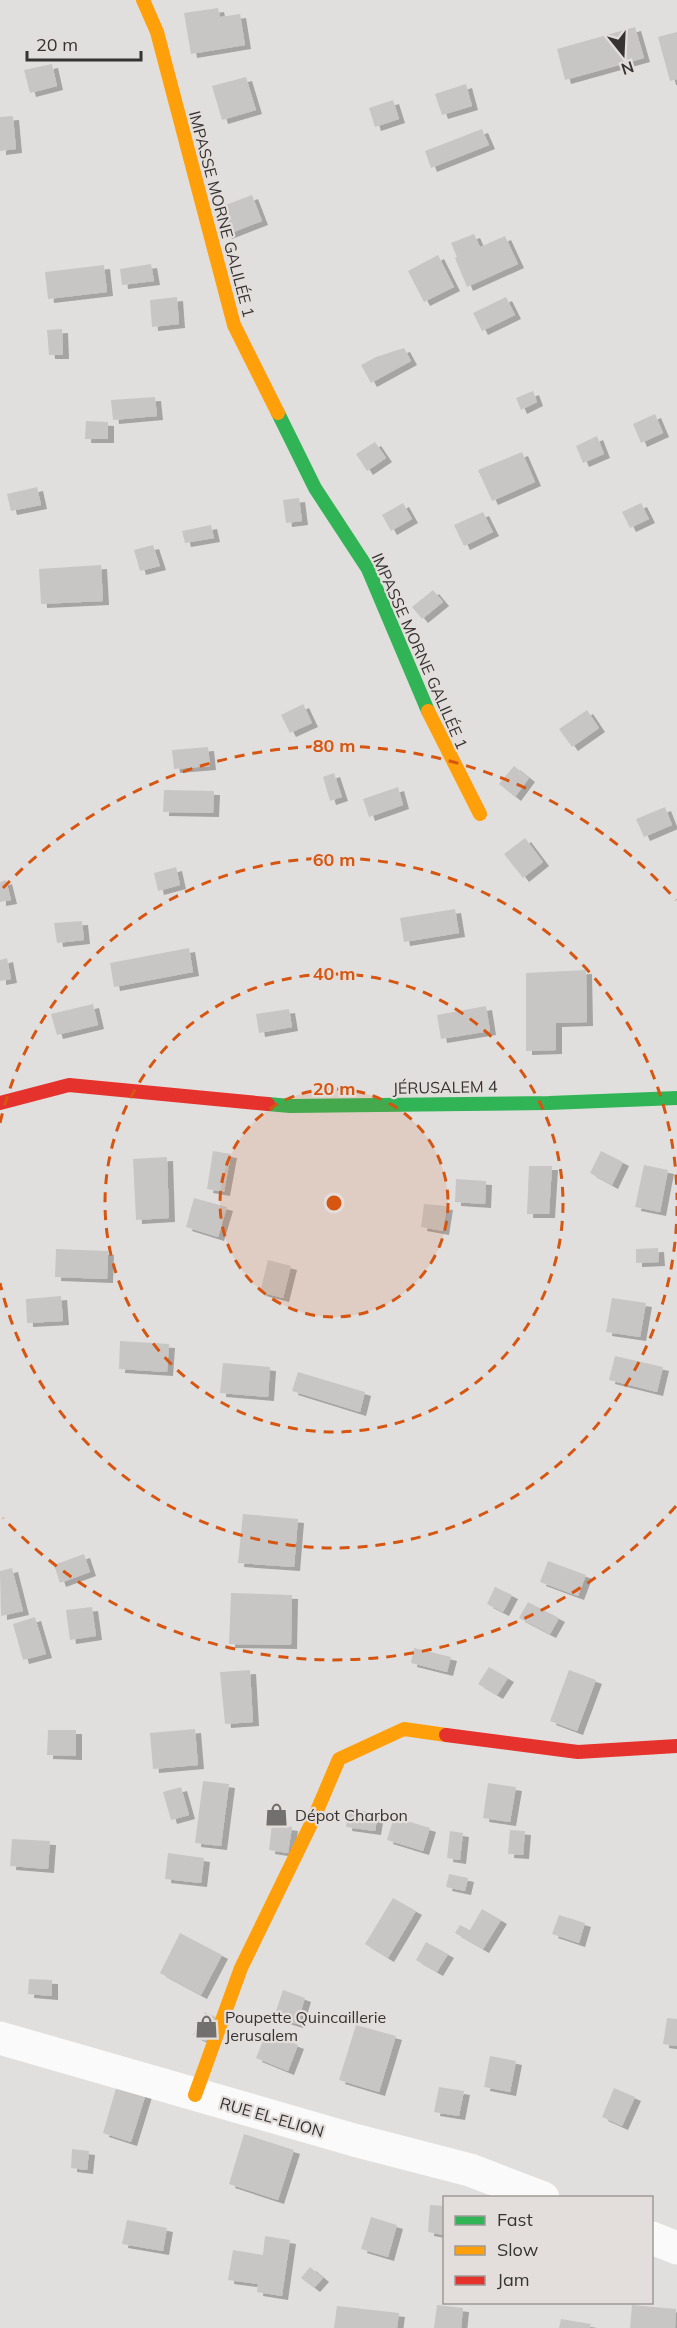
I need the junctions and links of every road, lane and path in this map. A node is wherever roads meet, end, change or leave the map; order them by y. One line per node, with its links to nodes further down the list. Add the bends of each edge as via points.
1 (144, 0): 2 (street, IMPASSE MORNE GALILÉE 1, via 157,32 234,324 315,488 368,569 435,728)
2 (480, 814)
3 (677, 1098): 4 (street, JÉRUSALEM 4, via 291,1106 69,1085)
4 (0, 1103)
5 (677, 1746): 7 (street, via 578,1752 404,1729 339,1759 241,1968)
6 (0, 2038): 7 (street, RUE EL-ELION)
7 (195, 2095): 8 (street, RUE EL-ELION, via 470,2170)
8 (538, 2196)
9 (653, 2239): 10 (street)
10 (677, 2248)

